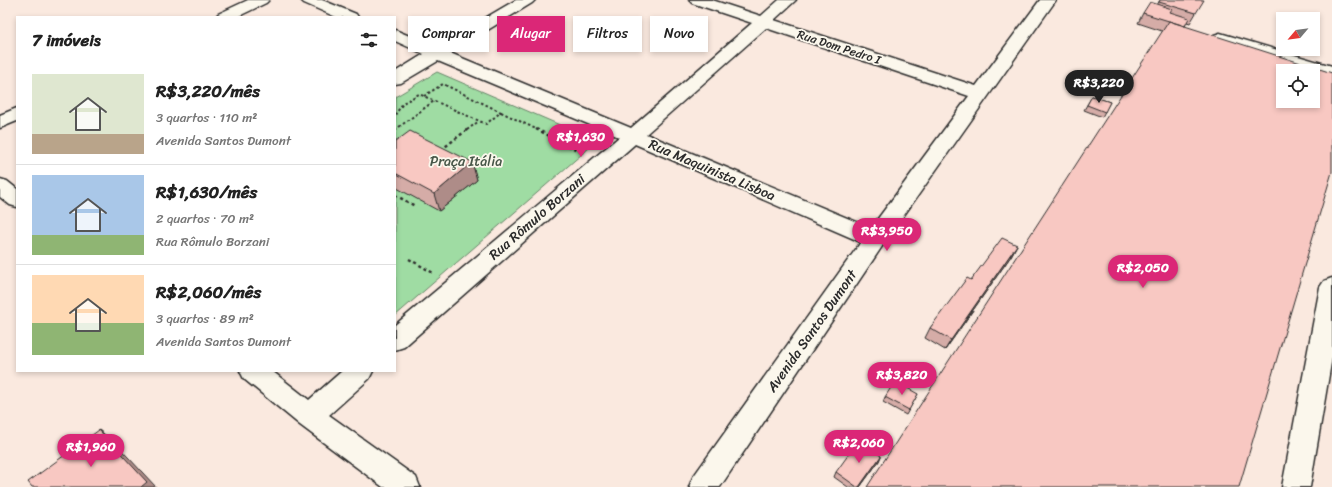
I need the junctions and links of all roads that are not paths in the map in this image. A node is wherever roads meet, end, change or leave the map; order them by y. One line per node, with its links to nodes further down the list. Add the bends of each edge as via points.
1 (261, 0): 7 (street)
2 (309, 0): 8 (street)
3 (527, 0): 12 (street)
4 (697, 0): 9 (street, Rua Dom Pedro I)
5 (788, 0): 9 (street, Rua Rômulo Borzani)
6 (1048, 0): 15 (street, Avenida Santos Dumont)
7 (226, 16)
8 (348, 16)
9 (762, 22): 15 (street, Rua Dom Pedro I); 18 (street, Rua Rômulo Borzani)
10 (1210, 34): 13 (street)
11 (396, 36): 12 (street, Rua Maquinista Lisboa)
12 (437, 53): 14 (street); 18 (street, Rua Maquinista Lisboa)
13 (1332, 71)
14 (396, 78)
15 (981, 94): 21 (street, Avenida Santos Dumont)
16 (16, 114): 17 (street)
17 (0, 122)
18 (633, 136): 21 (street, Rua Maquinista Lisboa); 23 (street, Rua Rômulo Borzani)
19 (0, 186): 20 (street)
20 (16, 199)
21 (875, 239): 28 (street, Avenida Santos Dumont)
22 (1332, 287): 29 (street)
23 (396, 339)
24 (254, 372): 26 (street)
25 (359, 372): 26 (street)
26 (309, 416): 27 (street)
27 (406, 487)
28 (703, 487)
29 (1296, 487)

